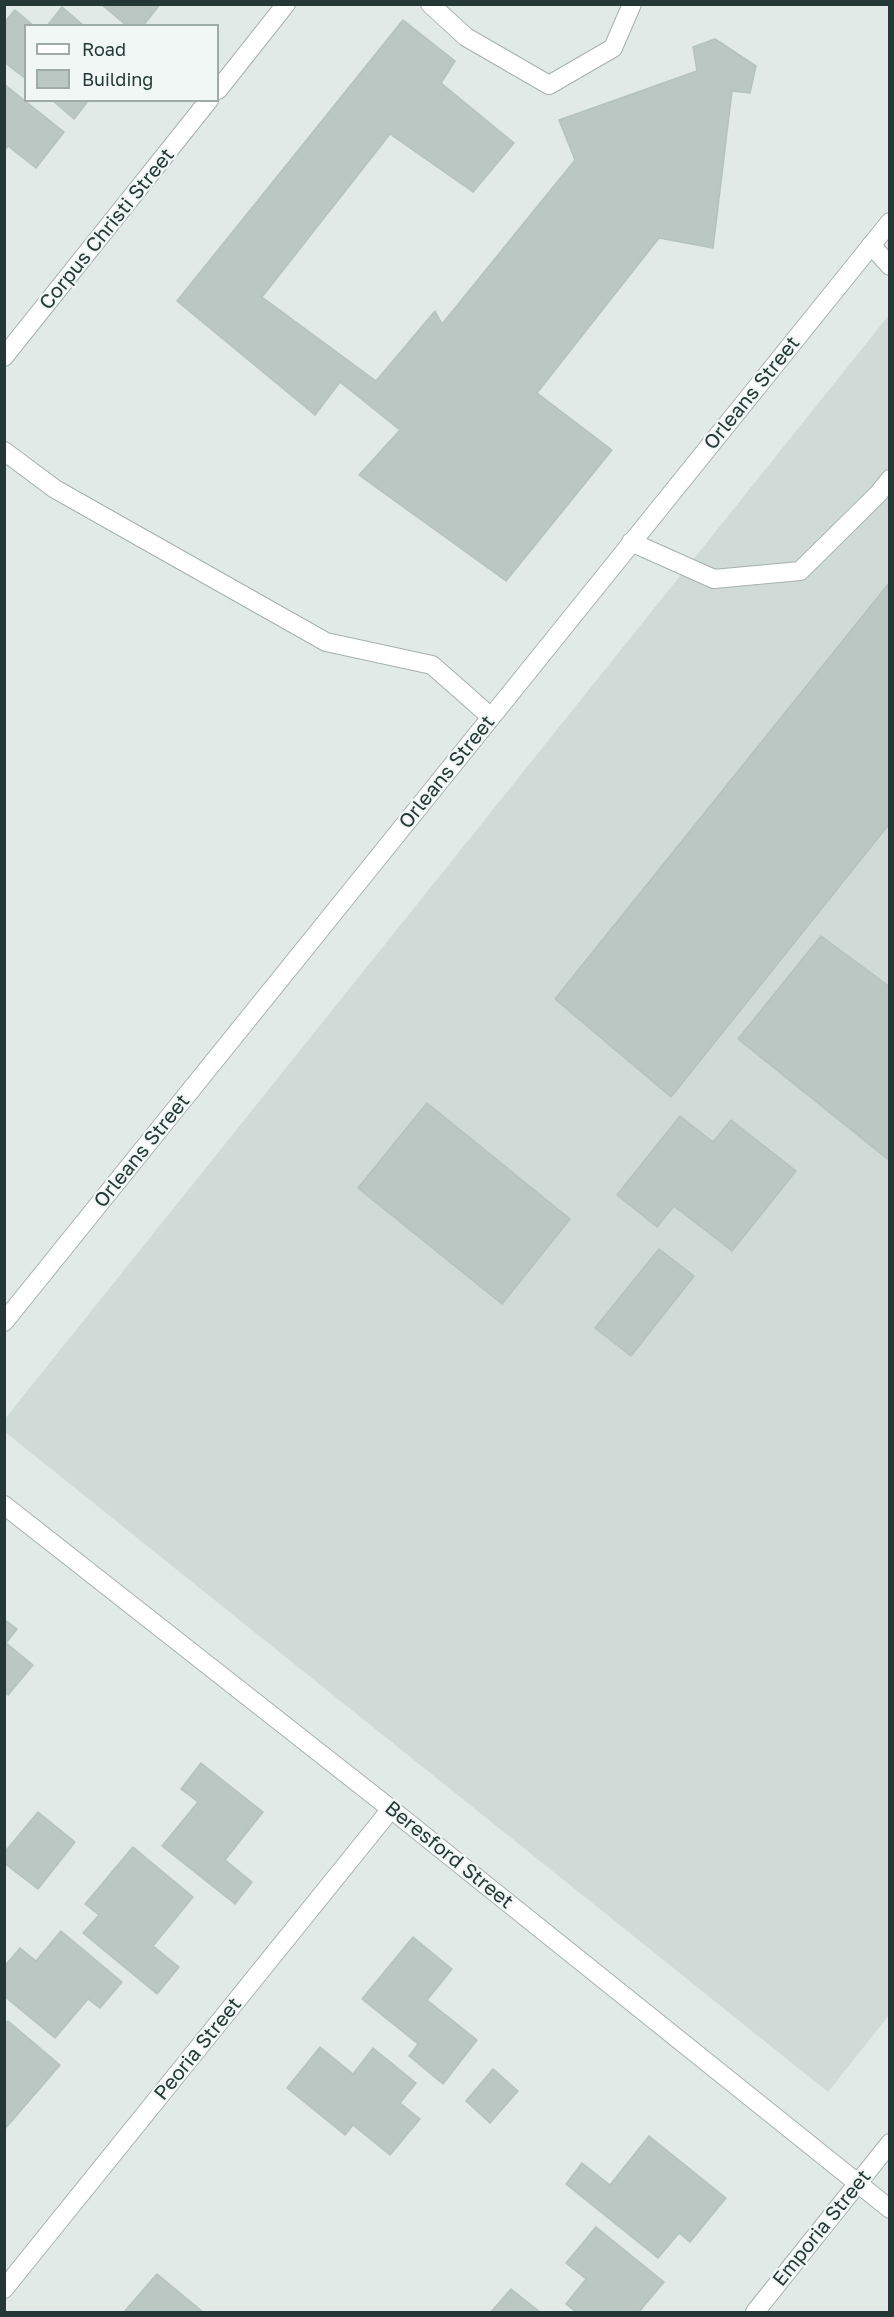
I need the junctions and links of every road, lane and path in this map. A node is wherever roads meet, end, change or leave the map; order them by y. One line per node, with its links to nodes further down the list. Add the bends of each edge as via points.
1 (286, 4): 4 (street)
2 (430, 4): 3 (street, via 466,37 549,85 613,48)
3 (632, 4)
4 (219, 89)
5 (207, 102): 9 (street, Corpus Christi Street)
6 (890, 222): 7 (street, Orleans Street)
7 (871, 245): 8 (street); 12 (street, Orleans Street)
8 (890, 267)
9 (4, 357)
10 (4, 451): 13 (street, via 56,489 326,642 432,665)
11 (890, 479): 12 (street, via 800,572 714,579)
12 (632, 543): 13 (street, Orleans Street)
13 (491, 717): 14 (street, Orleans Street)
14 (4, 1322)
15 (4, 1505): 16 (street, Beresford Street)
16 (391, 1809): 18 (street, Beresford Street); 20 (street, Peoria Street)
17 (890, 2143): 18 (street, Emporia Street)
18 (857, 2183): 19 (street, Beresford Street); 21 (street, Emporia Street)
19 (890, 2209)
20 (4, 2289)
21 (754, 2313)

